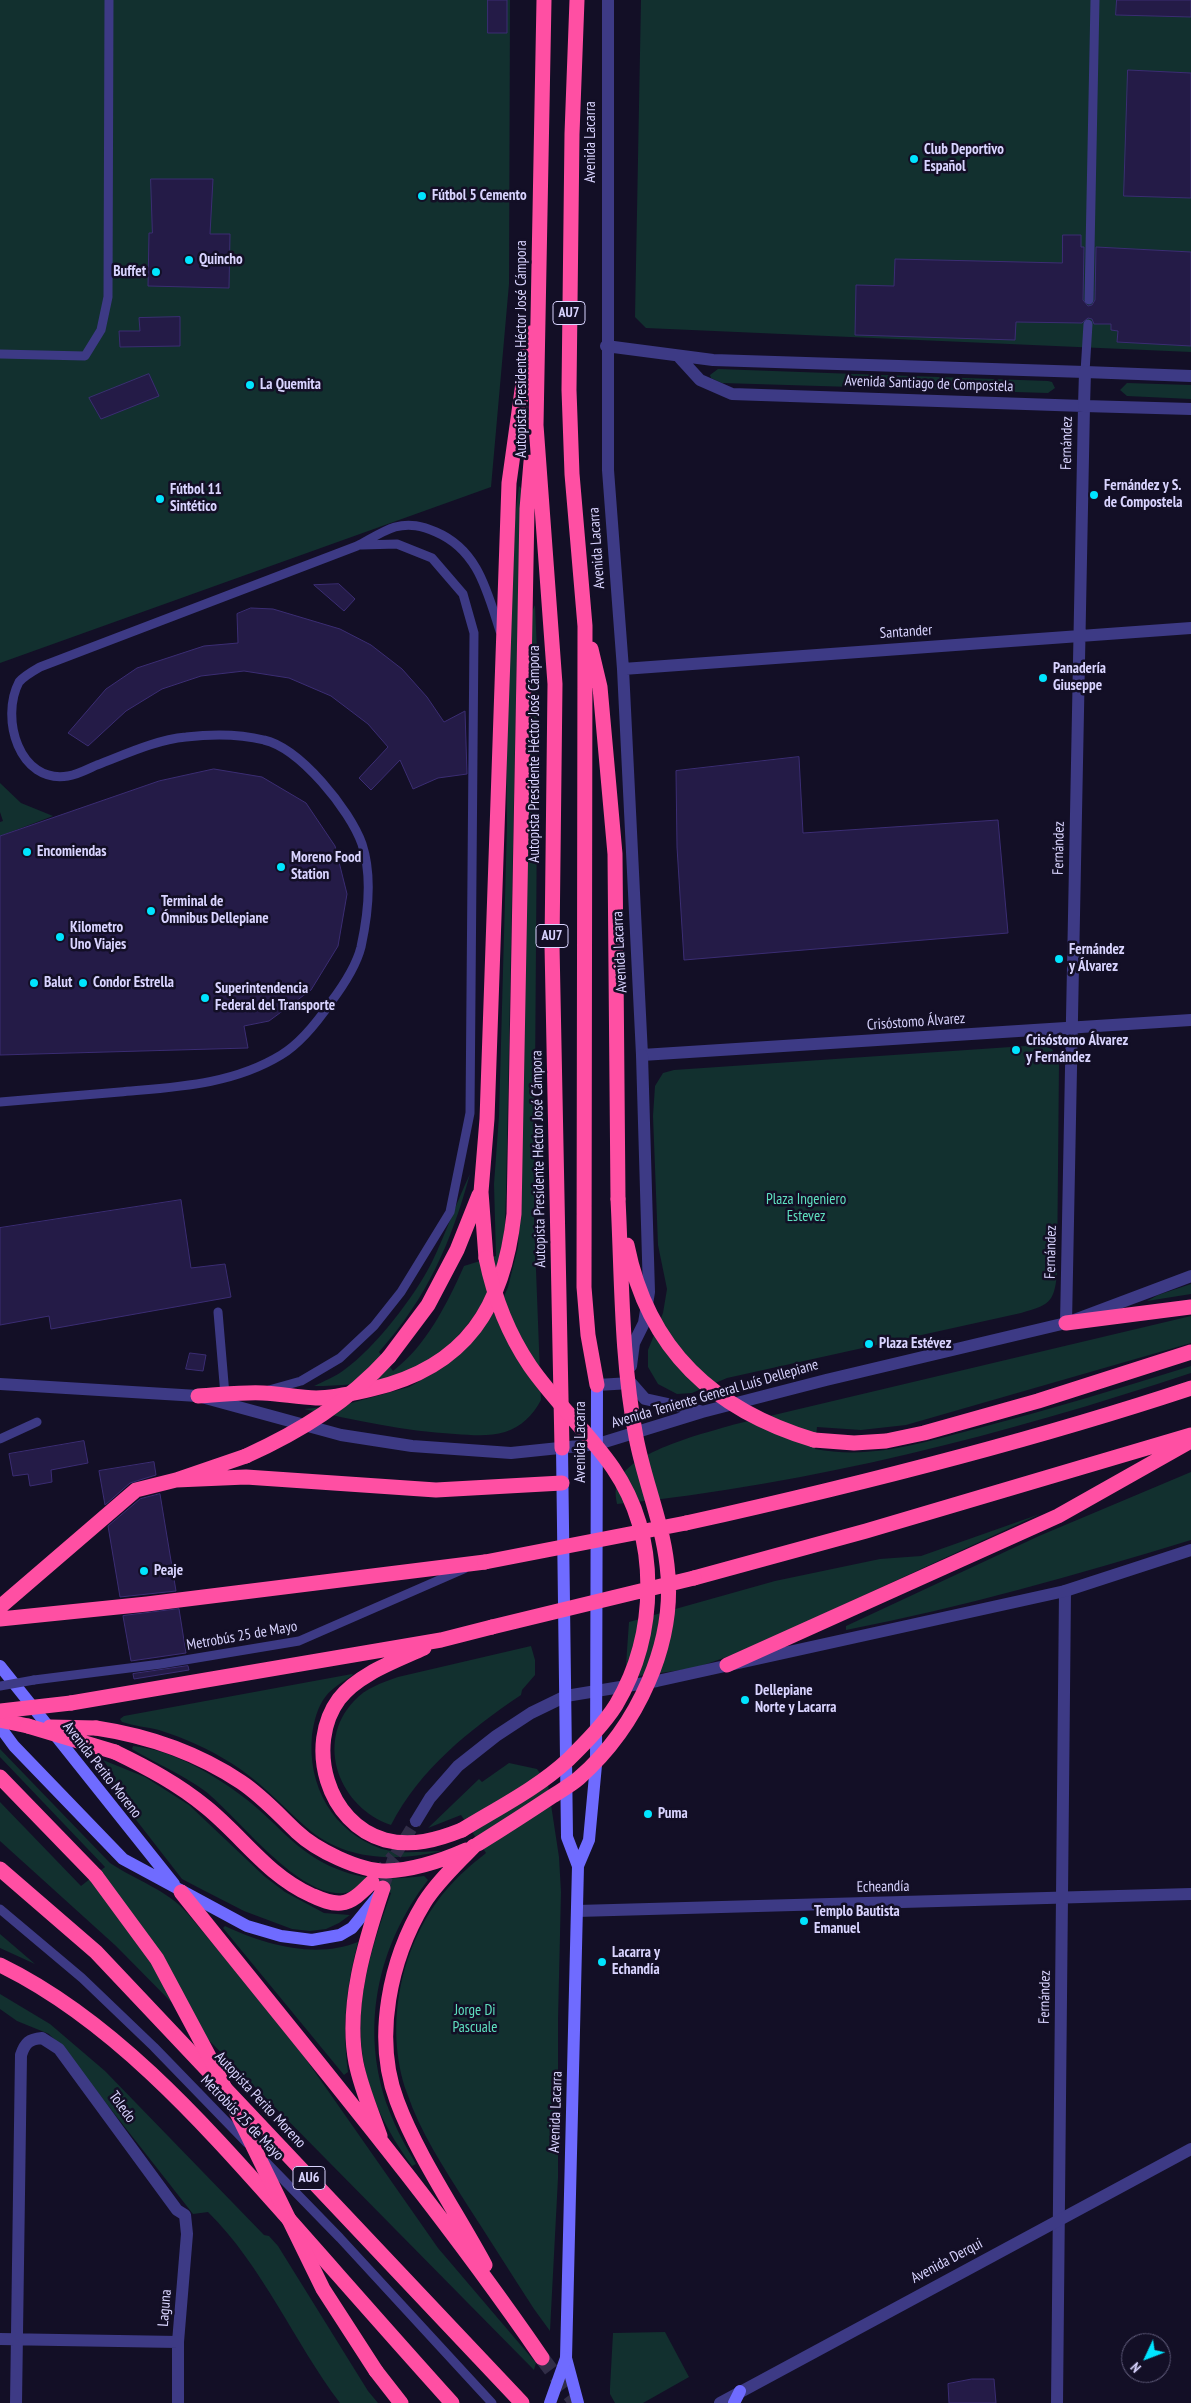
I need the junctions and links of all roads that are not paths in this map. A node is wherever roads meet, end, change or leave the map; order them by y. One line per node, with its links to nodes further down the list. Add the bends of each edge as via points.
1 (109, 0): 10 (lane, via 108,297 101,330 85,356)
2 (544, 0): 6 (highway, Autopista Presidente Héctor José Cámpora / AU7)
3 (577, 0): 18 (highway, AU7, via 568,390)
4 (608, 0): 9 (street, Avenida Lacarra)
5 (1095, 0): 7 (lane)
6 (539, 262): 16 (highway, Autopista Presidente Héctor José Cámpora / AU7); 21 (highway, via 509,483)
7 (1089, 300)
8 (1088, 324): 12 (lane)
9 (606, 346): 11 (street, Avenida Santiago de Compostela); 22 (street, Avenida Lacarra, via 608,470)
10 (0, 354)
11 (679, 357): 12 (street, Avenida Santiago de Compostela); 14 (street, Avenida Santiago de Compostela, via 700,380 732,394)
12 (1084, 372): 13 (street, Avenida Santiago de Compostela); 14 (street, Fernández)
13 (1191, 376)
14 (1084, 406): 15 (street, Avenida Santiago de Compostela); 20 (street, Fernández)
15 (1191, 409)
16 (536, 425): 38 (highway, via 527,509 514,1214 504,1268 496,1293 482,1319 462,1342 431,1367 384,1386 337,1396 315,1398); 47 (highway, Autopista Presidente Héctor José Cámpora / AU7, via 555,684 552,945)
17 (357, 546): 21 (lane, via 395,527 419,525 441,534 466,551 483,579); 26 (lane, via 40,667 19,682 10,696 6,712 8,739 15,752 42,774 68,777 149,744 186,737 231,736 267,740 296,756 320,780 344,812 362,844 369,886 365,926 358,959 339,991 316,1024 282,1054 245,1072 199,1086); 38 (lane, via 397,544 432,558 463,594 474,633 470,1114 450,1212 401,1292 374,1326 340,1358 301,1381)
18 (585, 626): 28 (highway, via 600,687 615,854); 36 (highway, AU7, via 584,1287 588,1335)
19 (1191, 628): 20 (street, Santander)
20 (1079, 635): 22 (street, Santander); 24 (street, Fernández)
21 (504, 639): 27 (highway, via 487,1119)
22 (623, 669): 25 (street, Avenida Lacarra)
23 (1191, 1020): 24 (street, Crisóstomo Álvarez)
24 (1072, 1028): 25 (street, Crisóstomo Álvarez); 32 (street, Fernández)
25 (642, 1056): 34 (street, Avenida Lacarra, via 649,1292 644,1323 634,1343)
26 (0, 1102)
27 (481, 1192): 48 (highway, bridge, via 457,1250 428,1305 368,1380 340,1404 291,1435 246,1456); 55 (highway, bridge, via 486,1258 494,1296 515,1342 530,1366 613,1468 631,1499 648,1571 646,1619 637,1659 616,1705 568,1759 540,1782 462,1830 435,1841 420,1843 385,1840 364,1831 337,1803 325,1776 322,1751 325,1726 340,1698 360,1680)
28 (618, 1199): 33 (highway, bridge, via 632,1266 644,1300 668,1343 695,1375 740,1409 784,1431 814,1440 886,1442 1038,1401); 67 (highway, bridge, via 625,1367 636,1437 668,1568 664,1634 656,1665 633,1711 610,1744 579,1778)
29 (1191, 1276): 32 (street, Avenida Teniente General Luís Dellepiane)
30 (1191, 1307): 32 (highway)
31 (218, 1312): 39 (lane)
32 (1066, 1324): 41 (street, Avenida Teniente General Luís Dellepiane)
33 (1191, 1352)
34 (631, 1383): 36 (street, Avenida Lacarra); 41 (street, via 645,1399)
35 (0, 1384): 40 (street, Avenida Teniente General Luís Dellepiane)
36 (598, 1386): 46 (main road, Avenida Lacarra)
37 (1191, 1388): 51 (highway, bridge, via 1102,1418 860,1484 686,1523)
38 (261, 1393): 39 (highway)
39 (225, 1395): 40 (highway)
40 (198, 1396): 47 (street, Avenida Teniente General Luís Dellepiane, via 341,1435 402,1445 511,1453)
41 (702, 1412): 46 (street, Avenida Teniente General Luís Dellepiane)
42 (37, 1422): 44 (lane)
43 (1191, 1435): 55 (highway, bridge, via 866,1531 694,1578)
44 (0, 1439)
45 (1191, 1441): 56 (highway, via 1058,1516)
46 (598, 1444): 47 (street, Avenida Teniente General Luís Dellepiane); 59 (main road, Avenida Lacarra)
47 (562, 1448): 49 (main road, Avenida Lacarra)
48 (176, 1480): 49 (highway, via 246,1478 436,1490); 53 (highway, via 136,1490)
49 (562, 1483): 60 (main road, Avenida Lacarra)
50 (1191, 1550): 52 (street)
51 (480, 1563): 54 (highway); 58 (lane, Metrobús 25 de Mayo, bridge, via 299,1641)
52 (1065, 1591): 56 (street); 73 (street, Fernández)
53 (0, 1607)
54 (0, 1619)
55 (441, 1640): 61 (highway, bridge, via 71,1704)
56 (727, 1665): 59 (street)
57 (0, 1666): 71 (main road, Avenida Perito Moreno)
58 (0, 1686)
59 (597, 1690): 60 (street); 68 (main road, Avenida Lacarra, via 596,1765 589,1840)
60 (566, 1696): 66 (street, via 531,1713 458,1766 430,1798); 68 (main road, Avenida Lacarra, via 567,1837)
61 (0, 1711)
62 (0, 1720): 63 (highway)
63 (28, 1726): 67 (highway, bridge, via 96,1728 172,1746 222,1770 258,1794 316,1847 358,1865 385,1871 422,1867); 70 (highway, bridge, via 115,1752 154,1770 208,1809 263,1864 303,1892 340,1904)
64 (0, 1727): 71 (main road, via 14,1746 123,1859)
65 (0, 1777): 90 (highway, bridge, via 96,1876 157,1959 212,2062 323,2289 376,2371)
66 (416, 1821)
67 (476, 1845): 81 (highway, via 425,1902 400,1952 390,1988 388,2062 396,2100 409,2127)
68 (578, 1866): 75 (main road, Avenida Lacarra)
69 (0, 1869): 93 (highway, Autopista Perito Moreno / AU6, via 96,1952)
70 (379, 1887): 71 (main road, via 352,1928 340,1935 312,1940 281,1936 247,1926); 77 (highway, via 353,1999 356,2063)
71 (181, 1892): 77 (highway)
72 (1191, 1894): 73 (street, Echeandía)
73 (1062, 1899): 75 (street, Echeandía); 80 (street, Fernández)
74 (0, 1909): 92 (lane, Metrobús 25 de Mayo, via 82,1978 154,2047 340,2238)
75 (577, 1911): 86 (main road, Avenida Lacarra)
76 (0, 1965): 91 (highway, via 27,1978 99,2029 210,2131)
77 (384, 2147): 81 (highway)
78 (1191, 2149): 80 (street, Avenida Derqui)
79 (185, 2215): 83 (street, Toledo, via 177,2210 59,2049 42,2038 31,2039 24,2045 21,2055); 84 (street, Laguna, via 187,2234)
80 (1059, 2219): 87 (street, Avenida Derqui); 98 (street, Fernández)
81 (505, 2304): 85 (highway)
82 (0, 2339): 83 (street)
83 (17, 2339): 84 (street); 88 (street)
84 (178, 2342): 89 (street, Laguna)
85 (542, 2358)
86 (566, 2358): 94 (main road, Avenida Lacarra, bridge); 95 (main road, Avenida Lacarra)
87 (740, 2391): 96 (street, Avenida Derqui); 97 (main road)
88 (16, 2403)
89 (178, 2403)
90 (401, 2403)
91 (452, 2403)
92 (492, 2403)
93 (522, 2403)
94 (550, 2403)
95 (578, 2403)
96 (720, 2403)
97 (734, 2403)
98 (1057, 2403)

